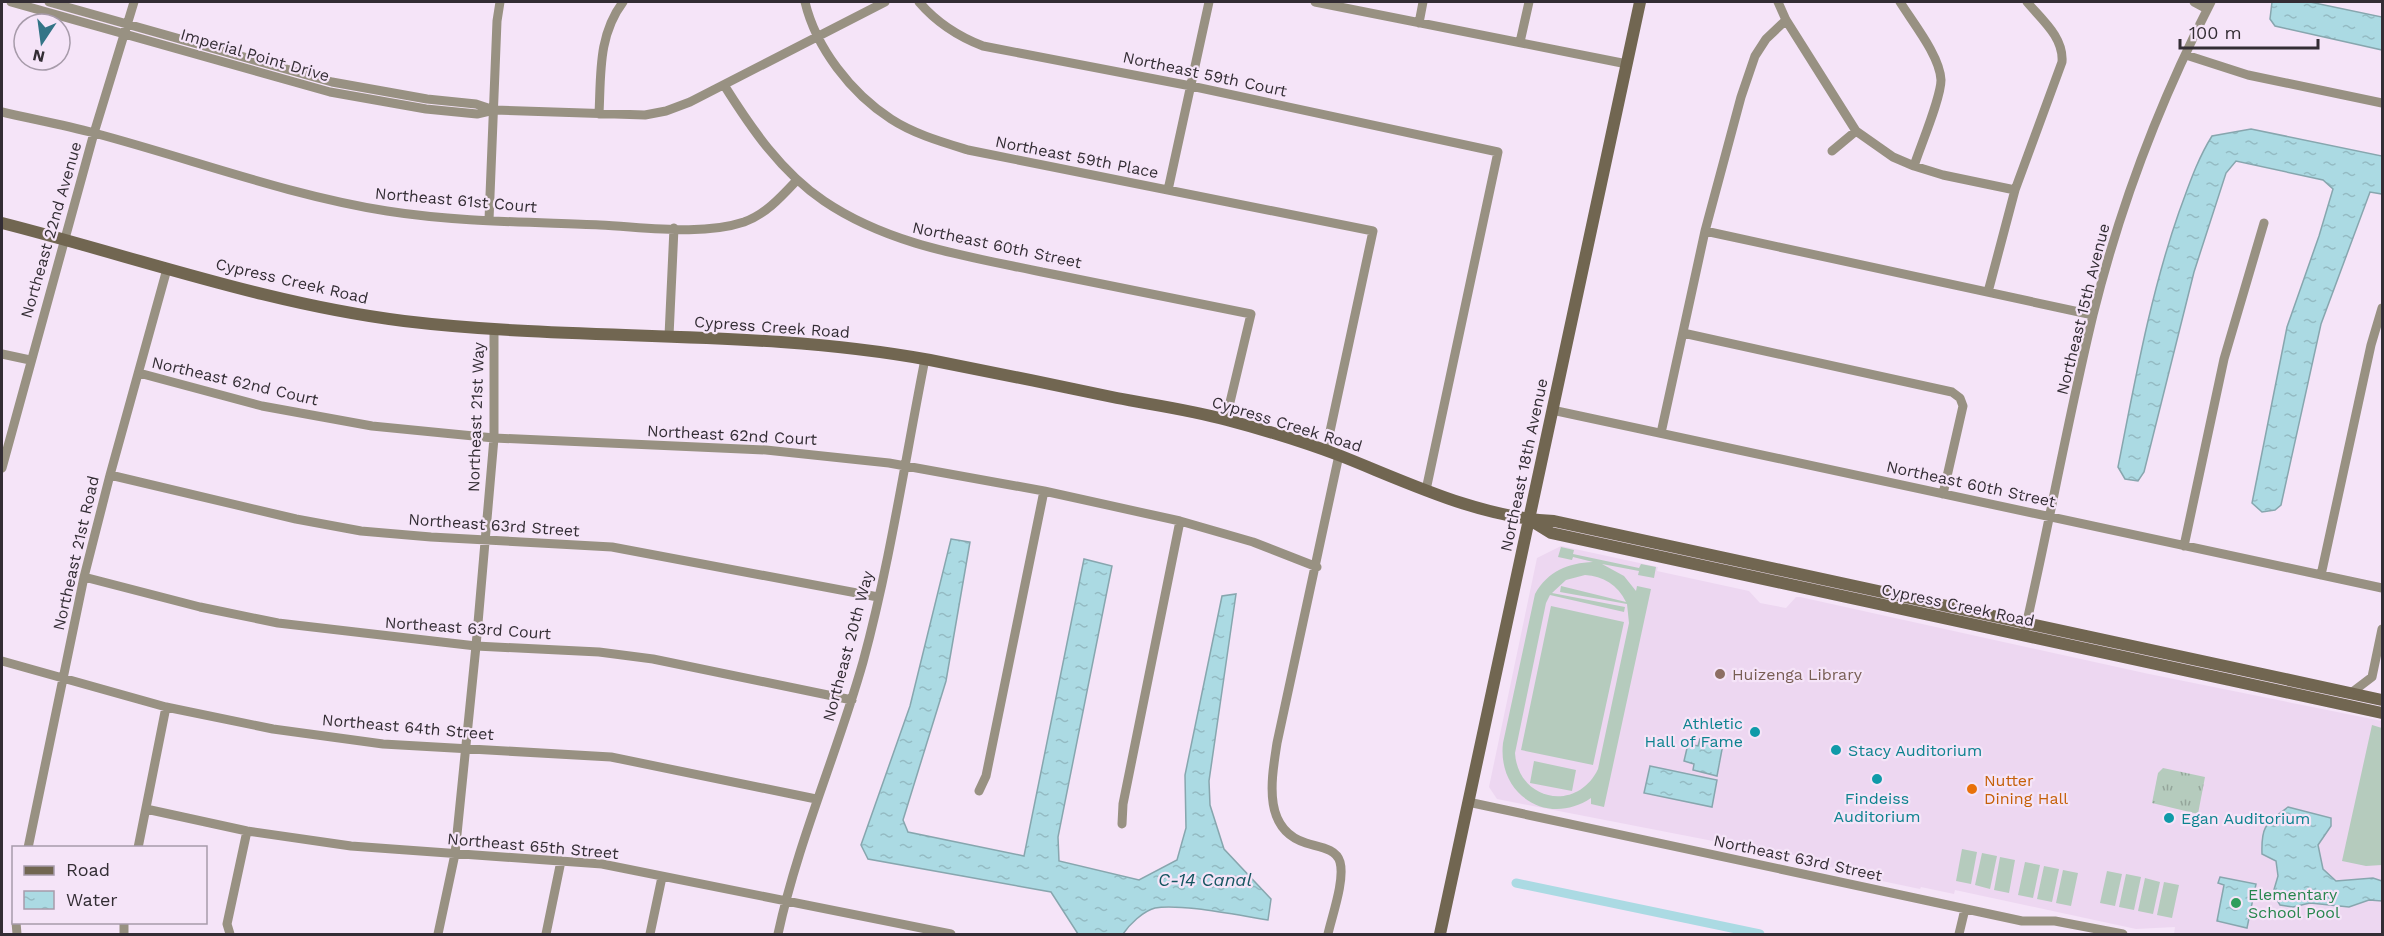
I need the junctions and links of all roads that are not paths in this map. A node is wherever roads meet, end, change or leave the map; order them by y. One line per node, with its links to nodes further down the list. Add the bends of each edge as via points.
1 (11, 2): 21 (street, Imperial Point Drive)
2 (50, 2): 21 (street, Imperial Point Drive)
3 (134, 2): 21 (street, Northeast 22nd Avenue)
4 (500, 2): 29 (street)
5 (622, 2): 31 (street, via 603,44)
6 (805, 2): 22 (street)
7 (885, 2): 22 (street, Imperial Point Drive)
8 (919, 2): 27 (street, Northeast 59th Court, via 957,36 983,45)
9 (1209, 2): 27 (street)
10 (1315, 2): 20 (street)
11 (1423, 2): 20 (street)
12 (1529, 2): 23 (street)
13 (1640, 2): 25 (street, Northeast 18th Avenue)
14 (1778, 2): 19 (street)
15 (1900, 2): 35 (street, via 1932,54 1941,82)
16 (2027, 2): 38 (street, via 2058,40 2062,62)
17 (2194, 2): 18 (street)
18 (2209, 5): 24 (street, Northeast 15th Avenue)
19 (1785, 20): 32 (street); 43 (street, via 1755,56)
20 (1419, 23): 23 (street)
21 (125, 29): 29 (street, Imperial Point Drive, via 312,82 426,109 477,114); 33 (street, Northeast 22nd Avenue)
22 (817, 36): 26 (street, Imperial Point Drive); 37 (street, Northeast 59th Place, via 862,97 891,119 927,137 968,150)
23 (1520, 42): 25 (street)
24 (2186, 55): 28 (street, via 2248,75); 48 (street, Northeast 15th Avenue, via 2151,133 2120,218)
25 (1627, 64): 56 (street, Northeast 18th Avenue)
26 (724, 85): 31 (street, Imperial Point Drive, via 666,111 645,115); 36 (street, Northeast 60th Street, via 757,134)
27 (1191, 86): 37 (street); 65 (street, Northeast 59th Court, via 1498,152)
28 (2382, 103)
29 (494, 110): 31 (street, Imperial Point Drive); 39 (street)
30 (2, 112): 33 (street, Northeast 61st Court)
31 (599, 114)
32 (1856, 130): 34 (street); 35 (street, via 1893,157)
33 (94, 133): 39 (street, Northeast 61st Court, via 301,193 388,211); 44 (street, Northeast 22nd Avenue)
34 (1832, 151)
35 (1914, 166): 38 (street, via 1943,176)
36 (797, 180): 42 (street, Northeast 61st Court, via 773,205 745,222 722,228); 57 (street, Northeast 60th Street, via 846,215 908,242 1251,314)
37 (1168, 190): 60 (street, Northeast 59th Place, via 1373,231)
38 (2015, 190): 46 (street)
39 (489, 220): 42 (street, Northeast 61st Court)
40 (2, 223): 44 (street, Cypress Creek Road)
41 (2264, 223): 72 (street, via 2224,359)
42 (674, 228): 51 (street)
43 (1705, 231): 46 (street); 50 (street)
44 (65, 239): 45 (street, Cypress Creek Road); 54 (street, Northeast 22nd Avenue)
45 (167, 269): 49 (street, Cypress Creek Road, via 337,311); 55 (street, Northeast 21st Road)
46 (1988, 292): 48 (street)
47 (2382, 308): 74 (street)
48 (2093, 315): 68 (street, Northeast 15th Avenue)
49 (494, 328): 51 (street, Cypress Creek Road); 59 (street, Northeast 21st Way)
50 (1683, 333): 58 (street); 67 (street, via 1952,392 1963,406)
51 (669, 336): 53 (street, Cypress Creek Road, via 798,343)
52 (2, 354): 54 (street)
53 (925, 359): 57 (street, Cypress Creek Road); 62 (street, Northeast 20th Way)
54 (30, 360): 63 (street, Northeast 22nd Avenue)
55 (139, 373): 59 (street, Northeast 62nd Court, via 284,410 372,426); 64 (street, Northeast 21st Road)
56 (1552, 411): 58 (street, Northeast 60th Street); 69 (street, Northeast 18th Avenue)
57 (1226, 419): 60 (street, Cypress Creek Road)
58 (1661, 433): 67 (street, Northeast 60th Street)
59 (494, 438): 62 (street, Northeast 62nd Court, via 766,450); 71 (street, Northeast 21st Way)
60 (1326, 450): 61 (street, Cypress Creek Road)
61 (1339, 455): 65 (street, Cypress Creek Road); 73 (street)
62 (903, 465): 66 (street, Northeast 62nd Court); 77 (street, Northeast 20th Way)
63 (2, 468)
64 (110, 475): 71 (street, Northeast 63rd Street, via 340,527); 75 (street, Northeast 21st Road)
65 (1426, 490): 69 (street, Cypress Creek Road)
66 (1044, 491): 70 (street, Northeast 62nd Court); 91 (street, via 986,776)
67 (1943, 494): 68 (street, Northeast 60th Street)
68 (2050, 517): 72 (street, Northeast 60th Street); 78 (street, Northeast 15th Avenue)
69 (1529, 520): 78 (street, Cypress Creek Road, via 1554,521); 80 (street, Cypress Creek Road, via 1551,534); 93 (street, Northeast 18th Avenue)
70 (1180, 521): 73 (street, Northeast 62nd Court, via 1253,542); 95 (street)
71 (485, 540): 77 (street, Northeast 63rd Street, via 612,547); 81 (street, Northeast 21st Way)
72 (2184, 546): 74 (street, Northeast 60th Street)
73 (1317, 567): 111 (street, via 1277,743 1271,800 1289,833 1303,842 1324,847 1340,861 1341,876)
74 (2321, 575): 76 (street, Northeast 60th Street)
75 (84, 576): 81 (street, Northeast 63rd Court, via 278,623); 83 (street, Northeast 21st Road)
76 (2382, 588)
77 (878, 597): 85 (street, Northeast 20th Way)
78 (2027, 622): 80 (street, Northeast 15th Avenue); 84 (street, Cypress Creek Road)
79 (2382, 629): 84 (street, via 2373,677)
80 (2024, 636): 87 (street, Cypress Creek Road)
81 (476, 646): 85 (street, Northeast 63rd Court, via 600,652 653,659); 90 (street, Northeast 21st Way)
82 (2, 661): 83 (street, Northeast 64th Street)
83 (63, 679): 88 (street, Northeast 64th Street); 97 (street, Northeast 21st Road)
84 (2351, 693): 87 (street, Cypress Creek Road)
85 (852, 700): 92 (street, Northeast 20th Way)
86 (2382, 700): 87 (street, Cypress Creek Road)
87 (2364, 702): 89 (street, Cypress Creek Road)
88 (166, 707): 90 (street, Northeast 64th Street, via 273,729 383,744); 94 (street)
89 (2382, 713)
90 (466, 748): 92 (street, Northeast 64th Street, via 610,758); 99 (street, Northeast 21st Way)
91 (979, 791)
92 (816, 799): 102 (street, Northeast 20th Way)
93 (1468, 802): 103 (street, Northeast 63rd Street); 112 (street, Northeast 18th Avenue)
94 (146, 809): 96 (street, Northeast 65th Street); 98 (street)
95 (1122, 824)
96 (247, 831): 99 (street, Northeast 65th Street, via 351,846); 105 (street, via 227,924)
97 (28, 846)
98 (138, 846)
99 (455, 854): 100 (street, Northeast 65th Street); 106 (street, Northeast 21st Way)
100 (561, 861): 101 (street, Northeast 65th Street, via 602,864); 107 (street)
101 (662, 877): 102 (street, Northeast 65th Street); 108 (street)
102 (785, 901): 104 (street, Northeast 65th Street); 109 (street, Northeast 20th Way)
103 (1965, 909): 113 (street); 114 (street, Northeast 63rd Street)
104 (908, 930): 110 (street, Northeast 65th Street)
105 (230, 934)
106 (438, 934)
107 (546, 934)
108 (650, 934)
109 (778, 934)
110 (951, 934)
111 (1328, 934)
112 (1440, 934)
113 (1959, 934)
114 (2123, 934)

